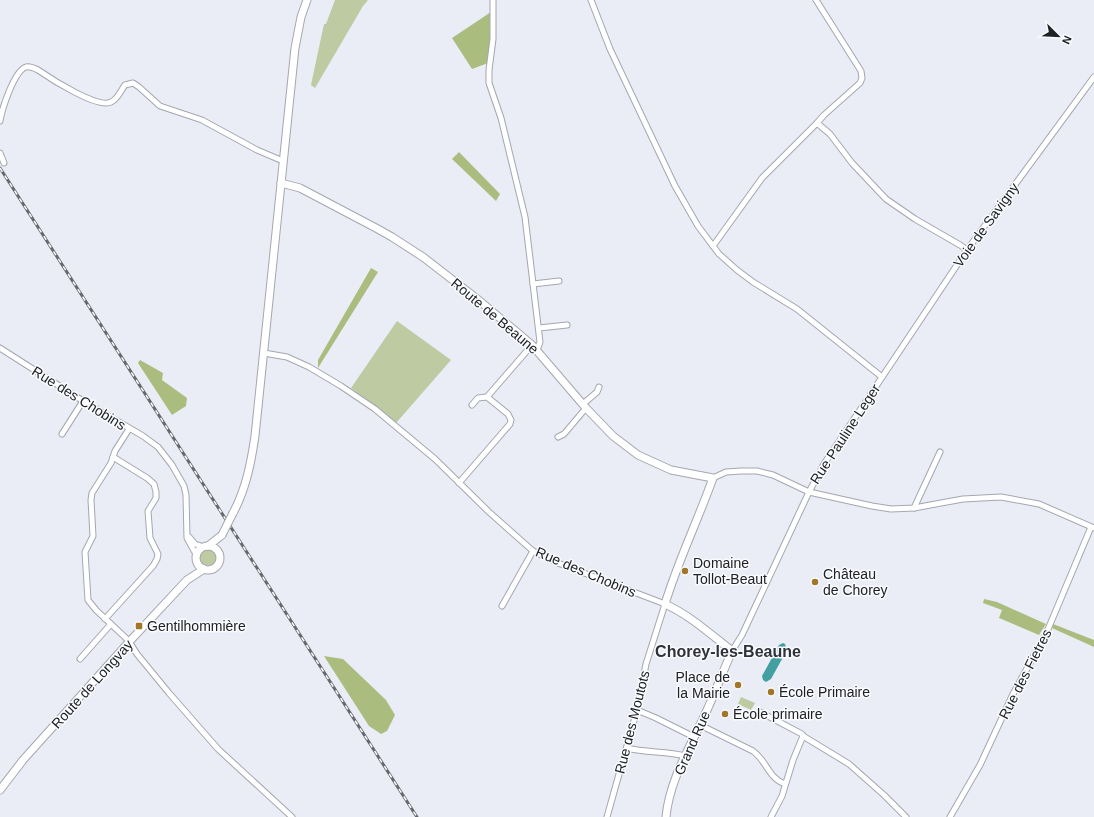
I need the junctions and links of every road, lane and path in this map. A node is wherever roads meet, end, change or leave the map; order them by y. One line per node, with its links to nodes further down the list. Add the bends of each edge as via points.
1 (307, 0): 9 (street, via 295,48)
2 (493, 0): 15 (street, via 493,39 488,76 525,217)
3 (591, 0): 12 (street, via 610,49 676,186 698,226)
4 (816, 0): 7 (street, via 862,75 857,87)
5 (1094, 77): 13 (street, Voie de Savigny)
6 (0, 121): 9 (street, via 6,99 18,75 24,68 31,67 77,93 106,104 113,101 125,85 133,83 160,106 202,120)
7 (818, 123): 12 (street, via 762,178); 13 (street, via 886,199 914,219)
8 (0, 153): 10 (street)
9 (283, 162): 11 (street)
10 (4, 163)
11 (280, 183): 19 (street, Route de Beaune, via 300,188 392,237 423,257); 20 (street)
12 (713, 246): 21 (street, via 737,270 797,309)
13 (967, 250): 21 (street, Voie de Savigny)
14 (559, 281): 15 (street)
15 (533, 284): 17 (street)
16 (567, 325): 17 (street)
17 (539, 328): 19 (street, via 540,342)
18 (0, 348): 24 (street, Rue des Chobins)
19 (534, 348): 23 (street); 26 (street, Route de Beaune)
20 (264, 353): 33 (street, Rue des Chobins, via 293,359 358,397 435,459); 38 (street, bridge, via 250,467 243,492)
21 (882, 377): 34 (street, Rue Pauline Leger, via 824,464)
22 (598, 387): 26 (street, via 597,392)
23 (487, 397): 25 (street, via 478,398); 33 (street, via 508,414 511,420)
24 (83, 402): 27 (street, Rue des Chobins); 28 (street)
25 (472, 405)
26 (584, 406): 29 (street, via 564,434); 32 (street, Route de Beaune, via 613,436 638,454 671,470)
27 (128, 429): 31 (street); 37 (street, Rue des Chobins, via 158,447 184,486)
28 (62, 434)
29 (558, 437)
30 (940, 452): 35 (street)
31 (114, 457): 47 (street, via 92,493 92,536 85,552 88,600); 47 (street, via 154,484 156,495 148,512 150,538 158,554 153,566)
32 (712, 478): 34 (street, via 726,472 757,471 773,475); 45 (street)
33 (459, 483): 41 (street, Rue des Chobins)
34 (809, 492): 35 (street, via 891,509); 50 (street, Rue Pauline Leger)
35 (914, 508): 36 (street, via 963,499 1002,497 1039,504)
36 (1092, 527): 66 (street, Rue des Fietres, via 1046,634 1016,688 980,765)
37 (188, 535): 39 (street, via 195,544); 42 (street)
38 (222, 535): 39 (street); 40 (street)
39 (206, 547): 40 (street, via 213,547); 42 (street, via 199,550)
40 (218, 551): 43 (street, via 218,565 211,570)
41 (533, 551): 45 (street, Rue des Chobins); 46 (street)
42 (197, 558): 43 (street, via 199,566); 44 (street, Route de Longvay)
43 (204, 569): 44 (street, Route de Longvay)
44 (187, 580): 49 (street, Route de Longvay)
45 (665, 604): 50 (street, via 692,618); 52 (street, Rue des Moutots, via 646,664)
46 (502, 606)
47 (105, 619): 48 (street)
48 (111, 624): 49 (street); 51 (street)
49 (129, 642): 60 (street, Route de Longvay, via 23,760); 61 (street, via 168,693 218,749)
50 (732, 651): 54 (street, Grand Rue)
51 (80, 659)
52 (637, 710): 56 (street); 57 (street, Rue des Moutots)
53 (760, 712): 55 (street)
54 (700, 725): 56 (street, Grand Rue); 59 (street, via 759,755 773,777)
55 (803, 736): 59 (street); 65 (street, via 848,764)
56 (694, 737): 58 (street, Grand Rue)
57 (627, 748): 58 (street); 62 (street, Rue des Moutots)
58 (685, 756): 63 (street, Grand Rue, via 667,804)
59 (785, 784): 64 (street)
60 (0, 790)
61 (292, 817)
62 (606, 817)
63 (666, 817)
64 (771, 817)
65 (906, 817)
66 (950, 817)

